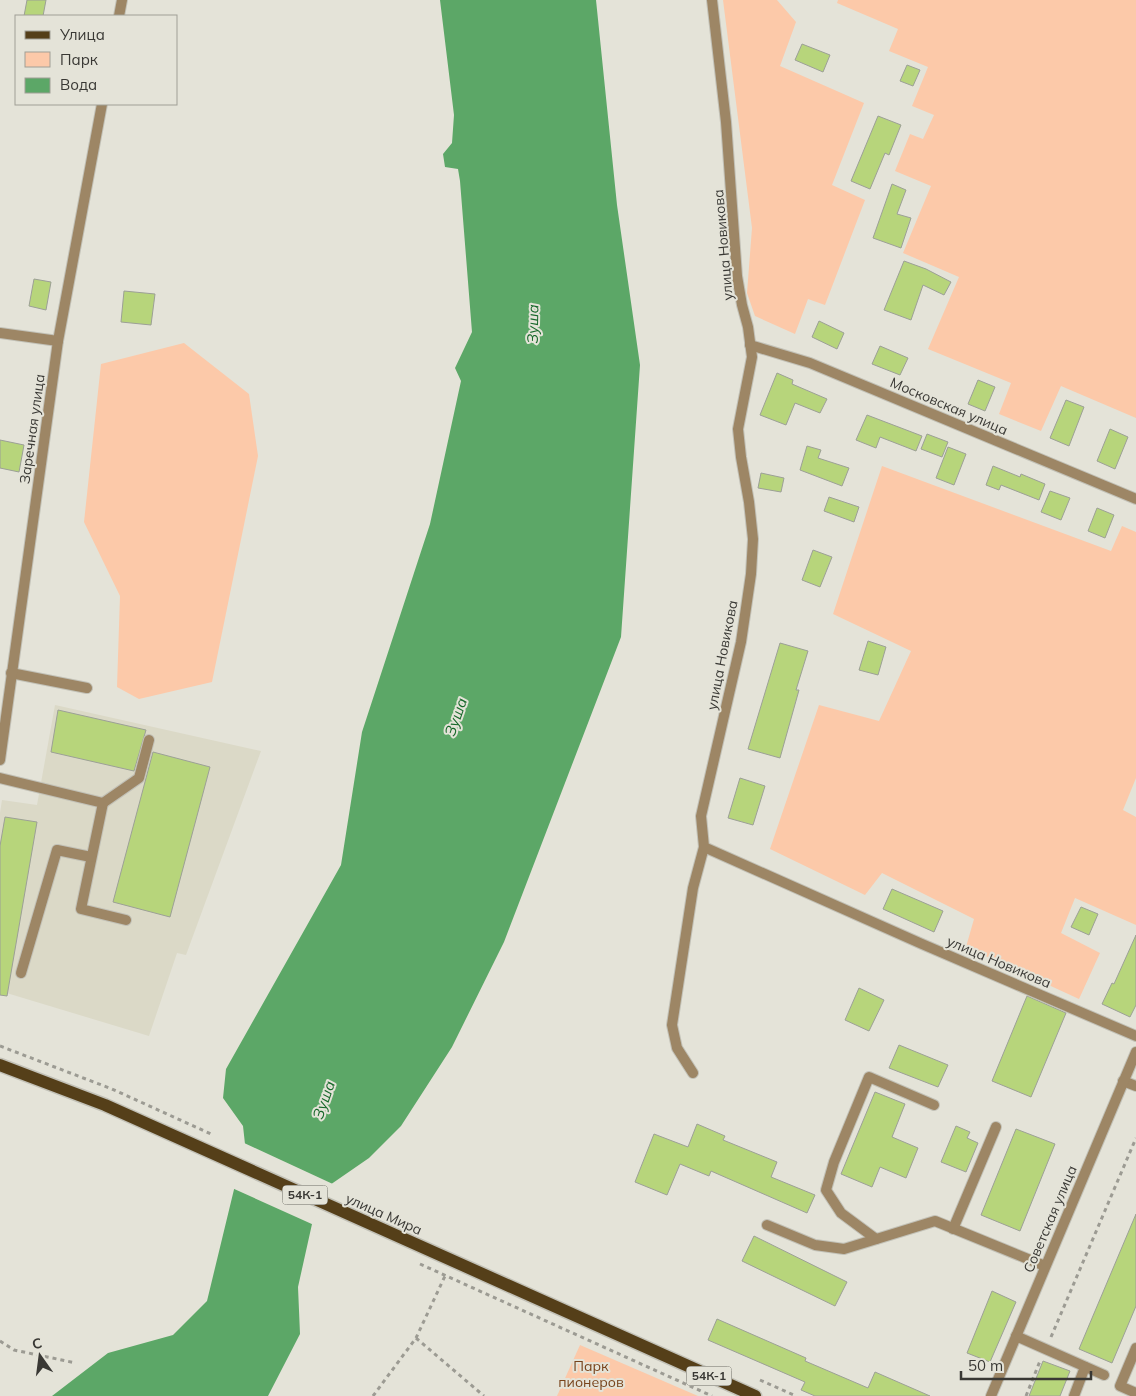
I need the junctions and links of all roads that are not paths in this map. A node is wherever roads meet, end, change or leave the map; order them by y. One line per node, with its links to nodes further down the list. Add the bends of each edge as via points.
1 (122, 0): 3 (street)
2 (712, 0): 7 (street, улица Новикова, via 726,122 737,276)
3 (119, 15)
4 (102, 105): 6 (street, Заречная улица)
5 (0, 333): 6 (street)
6 (58, 341): 9 (street, Заречная улица)
7 (750, 346): 8 (street, Московская улица, via 810,363); 15 (street, улица Новикова, via 752,357 738,429 750,502 751,574 741,642 701,816)
8 (1136, 499)
9 (11, 672): 10 (street); 12 (street, Заречная улица)
10 (87, 688)
11 (149, 740): 14 (street, via 139,778)
12 (0, 760)
13 (0, 778): 14 (street)
14 (103, 803): 16 (street)
15 (704, 847): 19 (street, улица Новикова); 22 (street, via 693,888 672,1025 676,1048)
16 (92, 857): 17 (street, via 81,909); 18 (street, via 57,850)
17 (126, 920)
18 (21, 973)
19 (1136, 1036)
20 (1136, 1052): 23 (street, Советская улица)
21 (0, 1064): 36 (main road, улица Мира / 54К-1, via 105,1105)
22 (693, 1073)
23 (1123, 1081): 24 (street); 30 (street, Советская улица)
24 (1136, 1086)
25 (934, 1105): 29 (street, via 869,1077 826,1190 841,1213)
26 (996, 1127): 28 (street)
27 (767, 1225): 29 (street, via 815,1245 844,1249)
28 (953, 1229): 29 (street, via 935,1221); 30 (street)
29 (876, 1239)
30 (1046, 1266): 31 (street, Советская улица)
31 (1016, 1336): 33 (street); 37 (street, Советская улица)
32 (1136, 1348): 35 (street, via 1120,1386)
33 (1085, 1366): 34 (street); 38 (street)
34 (1104, 1375)
35 (1136, 1393)
36 (755, 1396)
37 (991, 1396)
38 (1074, 1396)

